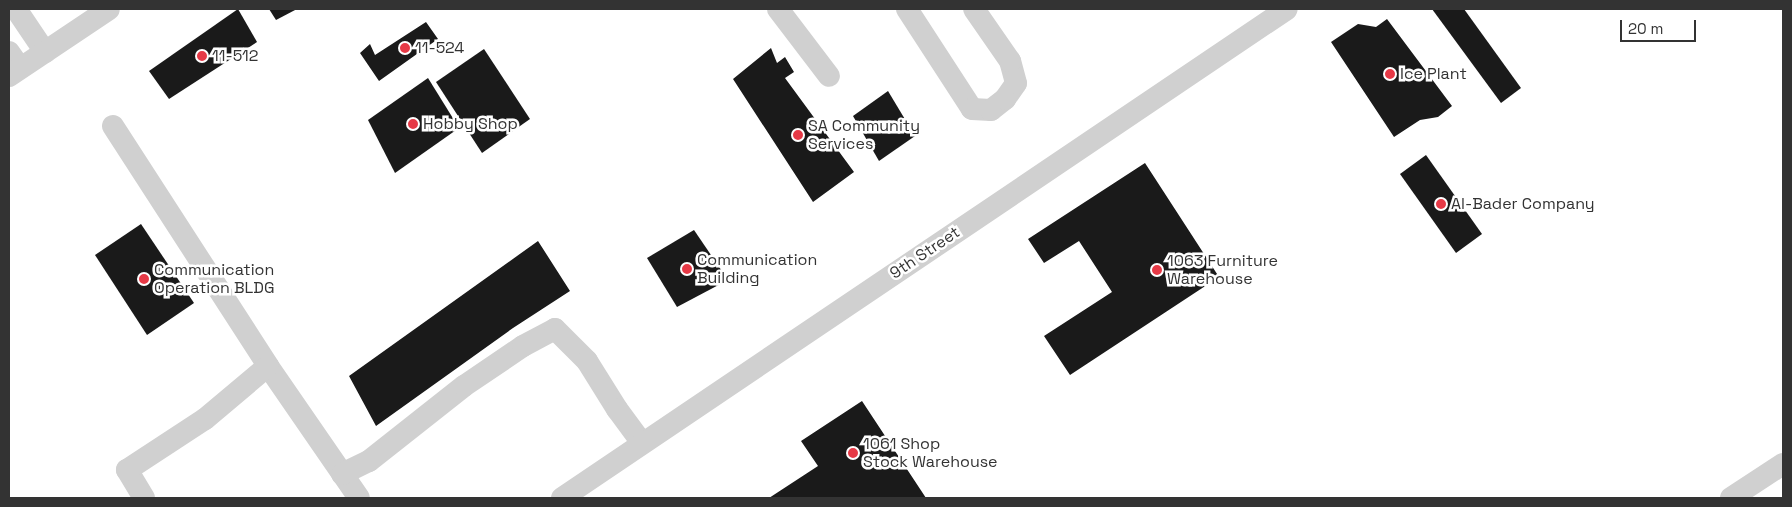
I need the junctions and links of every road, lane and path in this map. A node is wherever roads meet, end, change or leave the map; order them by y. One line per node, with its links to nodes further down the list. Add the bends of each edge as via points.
1 (109, 9): 7 (street)
2 (778, 9): 9 (street)
3 (907, 9): 4 (street, via 972,109 991,110 1005,99 1016,83 1010,61)
4 (974, 9)
5 (1287, 9): 12 (street, 9th Street)
6 (19, 14): 7 (street)
7 (45, 52): 8 (street)
8 (13, 65)
9 (829, 76)
10 (113, 126): 11 (street)
11 (268, 366): 14 (street); 15 (street, via 205,419 127,470)
12 (642, 443): 14 (street, via 587,361 555,329 523,346 464,386 369,461); 17 (street, 9th Street)
13 (1783, 464): 18 (street)
14 (342, 474): 16 (street)
15 (144, 498)
16 (359, 498)
17 (562, 498)
18 (1730, 498)

